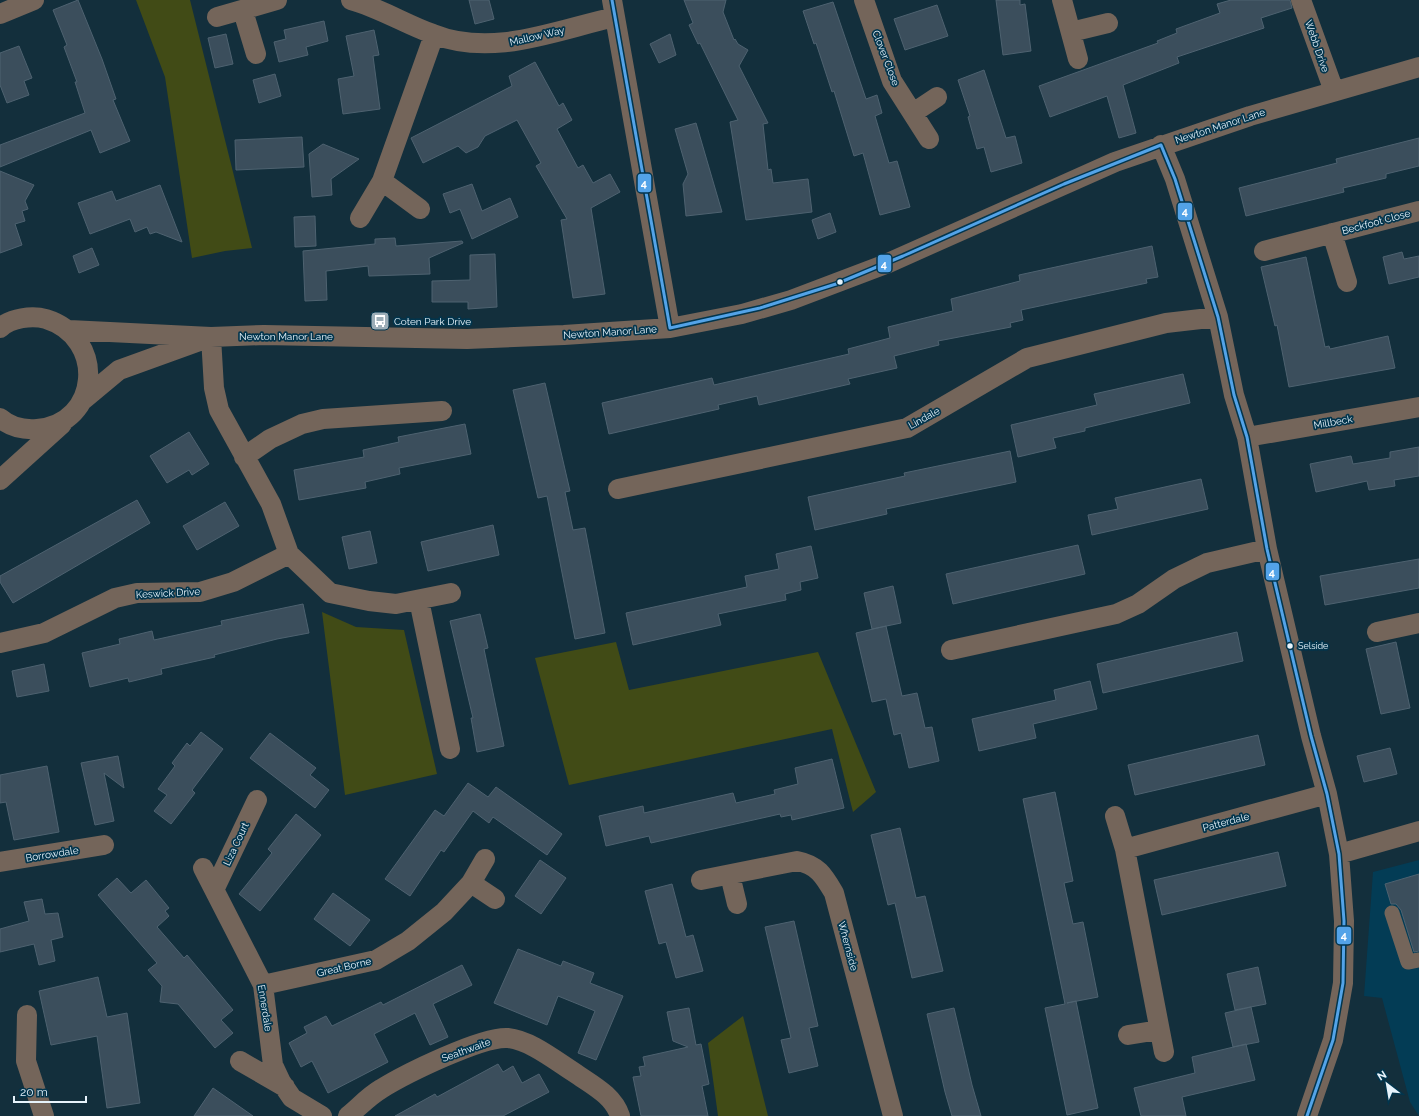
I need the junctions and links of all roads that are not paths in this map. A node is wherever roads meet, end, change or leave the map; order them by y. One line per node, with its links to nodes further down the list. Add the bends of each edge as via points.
1 (34, 0): 9 (street)
2 (277, 0): 8 (street)
3 (351, 0): 13 (street, Mallow Way, via 369,4)
4 (864, 0): 19 (street, Clover Close, via 892,80)
5 (1062, 0): 12 (street)
6 (1302, 0): 17 (street, Webb Drive)
7 (614, 9): 13 (street, Mallow Way, via 508,43 476,44); 31 (street)
8 (243, 11): 10 (street); 14 (street)
9 (0, 14)
10 (217, 17)
11 (1108, 23): 12 (street)
12 (1071, 32): 15 (street)
13 (434, 35): 22 (street)
14 (256, 54)
15 (1078, 59)
16 (1419, 67): 17 (street, Newton Manor Lane)
17 (1334, 91): 21 (street, Newton Manor Lane)
18 (937, 98): 19 (street)
19 (913, 113): 20 (street, Clover Close)
20 (929, 139)
21 (1161, 145): 29 (street, via 1175,179); 31 (street, Newton Manor Lane, via 1115,162 886,264 791,300 742,314)
22 (382, 181): 23 (street); 25 (street)
23 (420, 209)
24 (1419, 210): 26 (street, Beckfoot Close)
25 (360, 218)
26 (1332, 233): 27 (street, Beckfoot Close); 28 (street, Beckfoot Close)
27 (1264, 251)
28 (1347, 282)
29 (1218, 317): 39 (street, via 1234,395); 42 (street, Lindale, via 1166,323 1027,358 907,428)
30 (1, 326): 32 (street, via 29,317 57,322)
31 (670, 328): 33 (street, Newton Manor Lane, via 467,339 264,335)
32 (69, 330): 33 (street, Newton Manor Lane); 34 (street, via 84,350 88,369)
33 (212, 337): 34 (street, Newton Manor Lane, via 119,370); 40 (street, via 214,388 219,410)
34 (83, 400): 38 (street, Newton Manor Lane)
35 (1419, 407): 39 (street, Millbeck)
36 (442, 411): 40 (street, via 323,418 302,424 270,439)
37 (0, 418): 38 (street, via 26,429 48,428)
38 (68, 418): 41 (street)
39 (1247, 437): 43 (street)
40 (244, 457): 44 (street, via 271,504)
41 (0, 480)
42 (618, 489)
43 (1267, 549): 50 (street, via 1207,564 1174,579 1138,604 1116,614); 52 (street)
44 (289, 554): 46 (street, via 330,593 396,604); 49 (street, Keswick Drive, via 233,582 200,592 136,593 115,598 44,633)
45 (450, 593): 46 (street)
46 (419, 600): 51 (street)
47 (1419, 623): 48 (street)
48 (1376, 632)
49 (0, 643)
50 (951, 650)
51 (450, 749)
52 (1327, 794): 57 (street, Patterdale); 58 (street)
53 (257, 800): 65 (street, Liza Court)
54 (1115, 816): 57 (street)
55 (1419, 831): 58 (street)
56 (104, 846): 60 (street, Borrowdale)
57 (1124, 849): 72 (street)
58 (1339, 854): 82 (street, via 1344,921 1343,983 1333,1040)
59 (485, 859): 64 (street, Great Borne)
60 (0, 862)
61 (203, 868): 65 (street, Ennerdale)
62 (730, 875): 63 (street, Whernside); 67 (street); 81 (street, Whernside, via 797,861 810,864 825,878 834,893)
63 (701, 880)
64 (471, 883): 66 (street); 70 (street, Great Borne, via 444,912 408,941 376,960)
65 (214, 888): 70 (street, Ennerdale)
66 (495, 899)
67 (737, 904)
68 (1392, 913): 69 (street, via 1408,962)
69 (1419, 960)
70 (263, 985): 76 (street, Ennerdale, via 273,1065)
71 (27, 1015): 77 (street, via 26,1061)
72 (1159, 1030): 73 (street); 74 (street)
73 (1128, 1035)
74 (1164, 1052)
75 (240, 1061): 76 (street)
76 (285, 1088): 78 (street, Ennerdale, via 292,1098)
77 (44, 1116)
78 (322, 1116)
79 (348, 1116): 80 (street, Seathwaite, via 380,1089 431,1062 494,1039 508,1038 544,1052 606,1094)
80 (620, 1116)
81 (893, 1116)
82 (1307, 1116)

